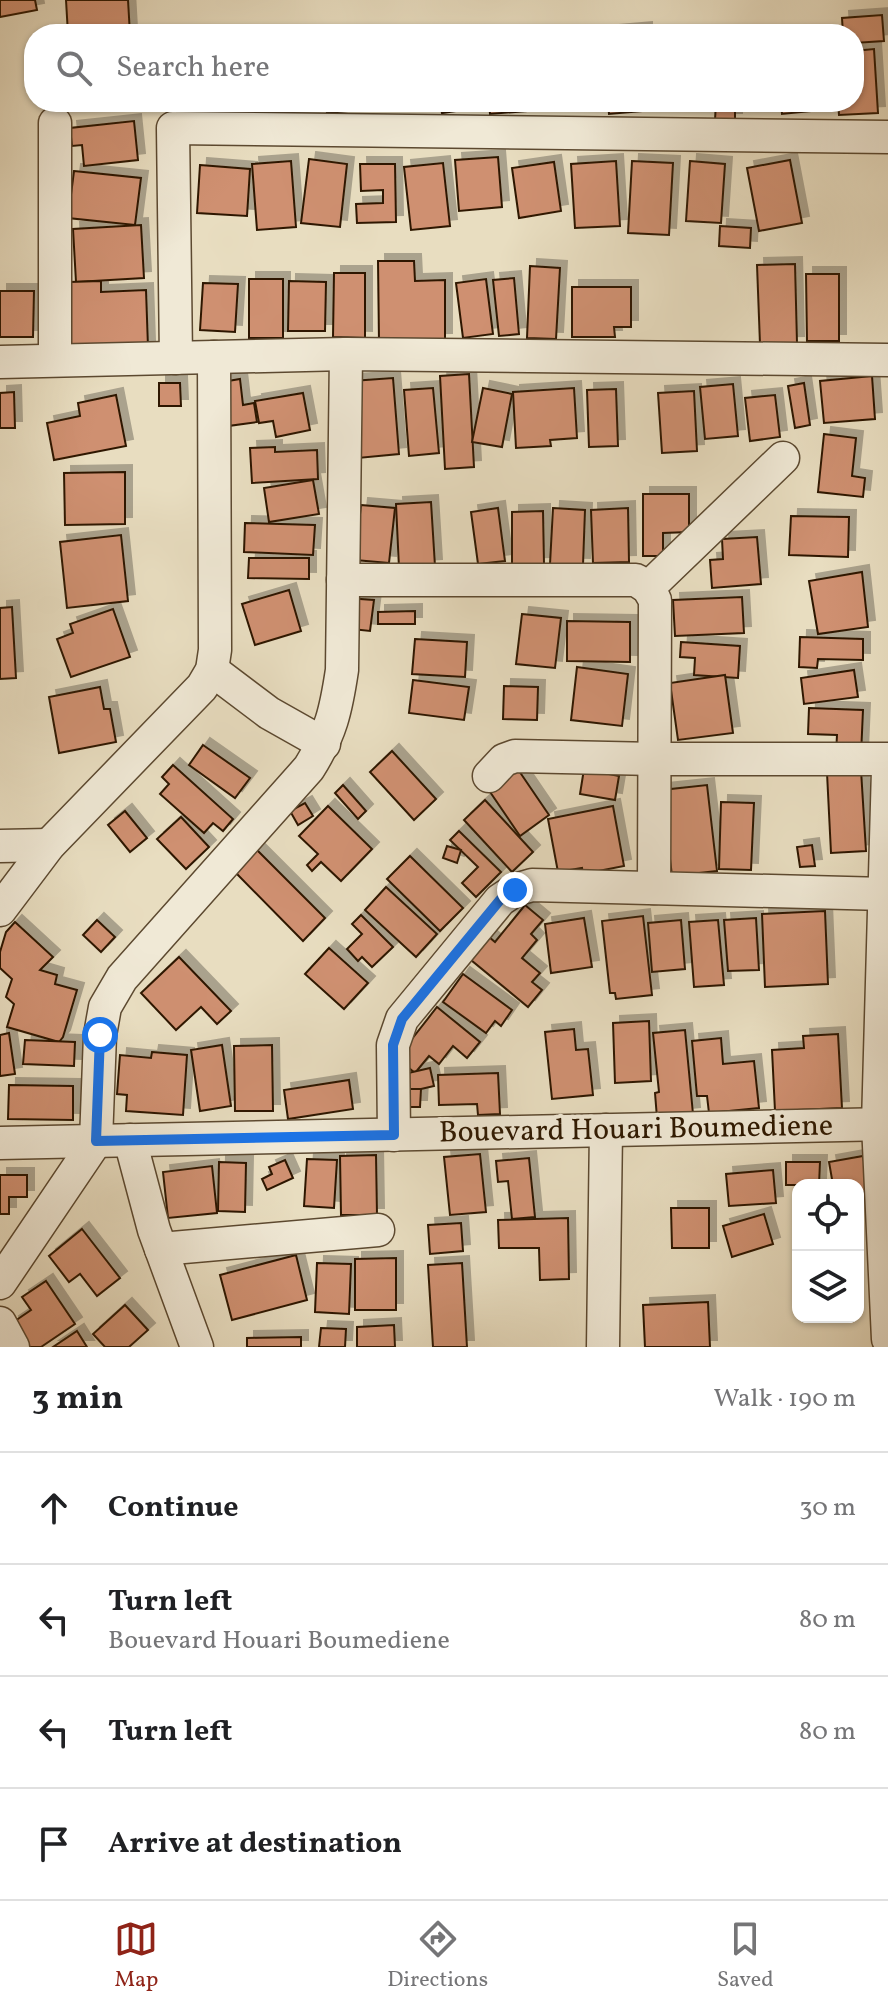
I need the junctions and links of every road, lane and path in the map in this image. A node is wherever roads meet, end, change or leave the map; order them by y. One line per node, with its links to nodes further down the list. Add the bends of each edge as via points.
1 (55, 123): 6 (street)
2 (888, 137): 5 (street, via 173,128)
3 (346, 354): 4 (street); 7 (street); 10 (street)
4 (214, 357): 5 (street); 12 (street)
5 (176, 358): 6 (street)
6 (55, 360): 8 (street)
7 (888, 360)
8 (0, 362)
9 (783, 458): 11 (street)
10 (343, 580): 11 (street, via 636,580); 13 (street, via 342,670)
11 (648, 588): 14 (street, via 655,600)
12 (212, 670): 13 (street, via 269,713); 18 (street, via 202,687)
13 (324, 744): 28 (street, via 309,768 122,978 105,1007)
14 (655, 759): 15 (street); 17 (street, via 515,756); 20 (street)
15 (888, 759)
16 (888, 769): 21 (street)
17 (489, 776)
18 (49, 845): 19 (street); 22 (street)
19 (0, 846)
20 (654, 888): 21 (street); 26 (street, via 532,885 500,900 402,1019 393,1045)
21 (885, 894): 23 (street)
22 (0, 910)
23 (886, 939): 24 (street)
24 (883, 1124): 25 (street, Bouevard Houari Boumediene); 34 (street)
25 (606, 1130): 26 (street, Bouevard Houari Boumediene); 37 (street)
26 (394, 1135): 27 (street, Bouevard Houari Boumediene)
27 (130, 1140): 28 (street, Bouevard Houari Boumediene); 31 (street)
28 (96, 1141): 29 (street, Bouevard Houari Boumediene); 32 (street)
29 (0, 1143)
30 (378, 1230): 31 (street)
31 (161, 1249): 35 (street)
32 (0, 1283)
33 (0, 1323): 36 (street)
34 (888, 1339)
35 (189, 1344)
36 (13, 1347)
37 (603, 1347)

